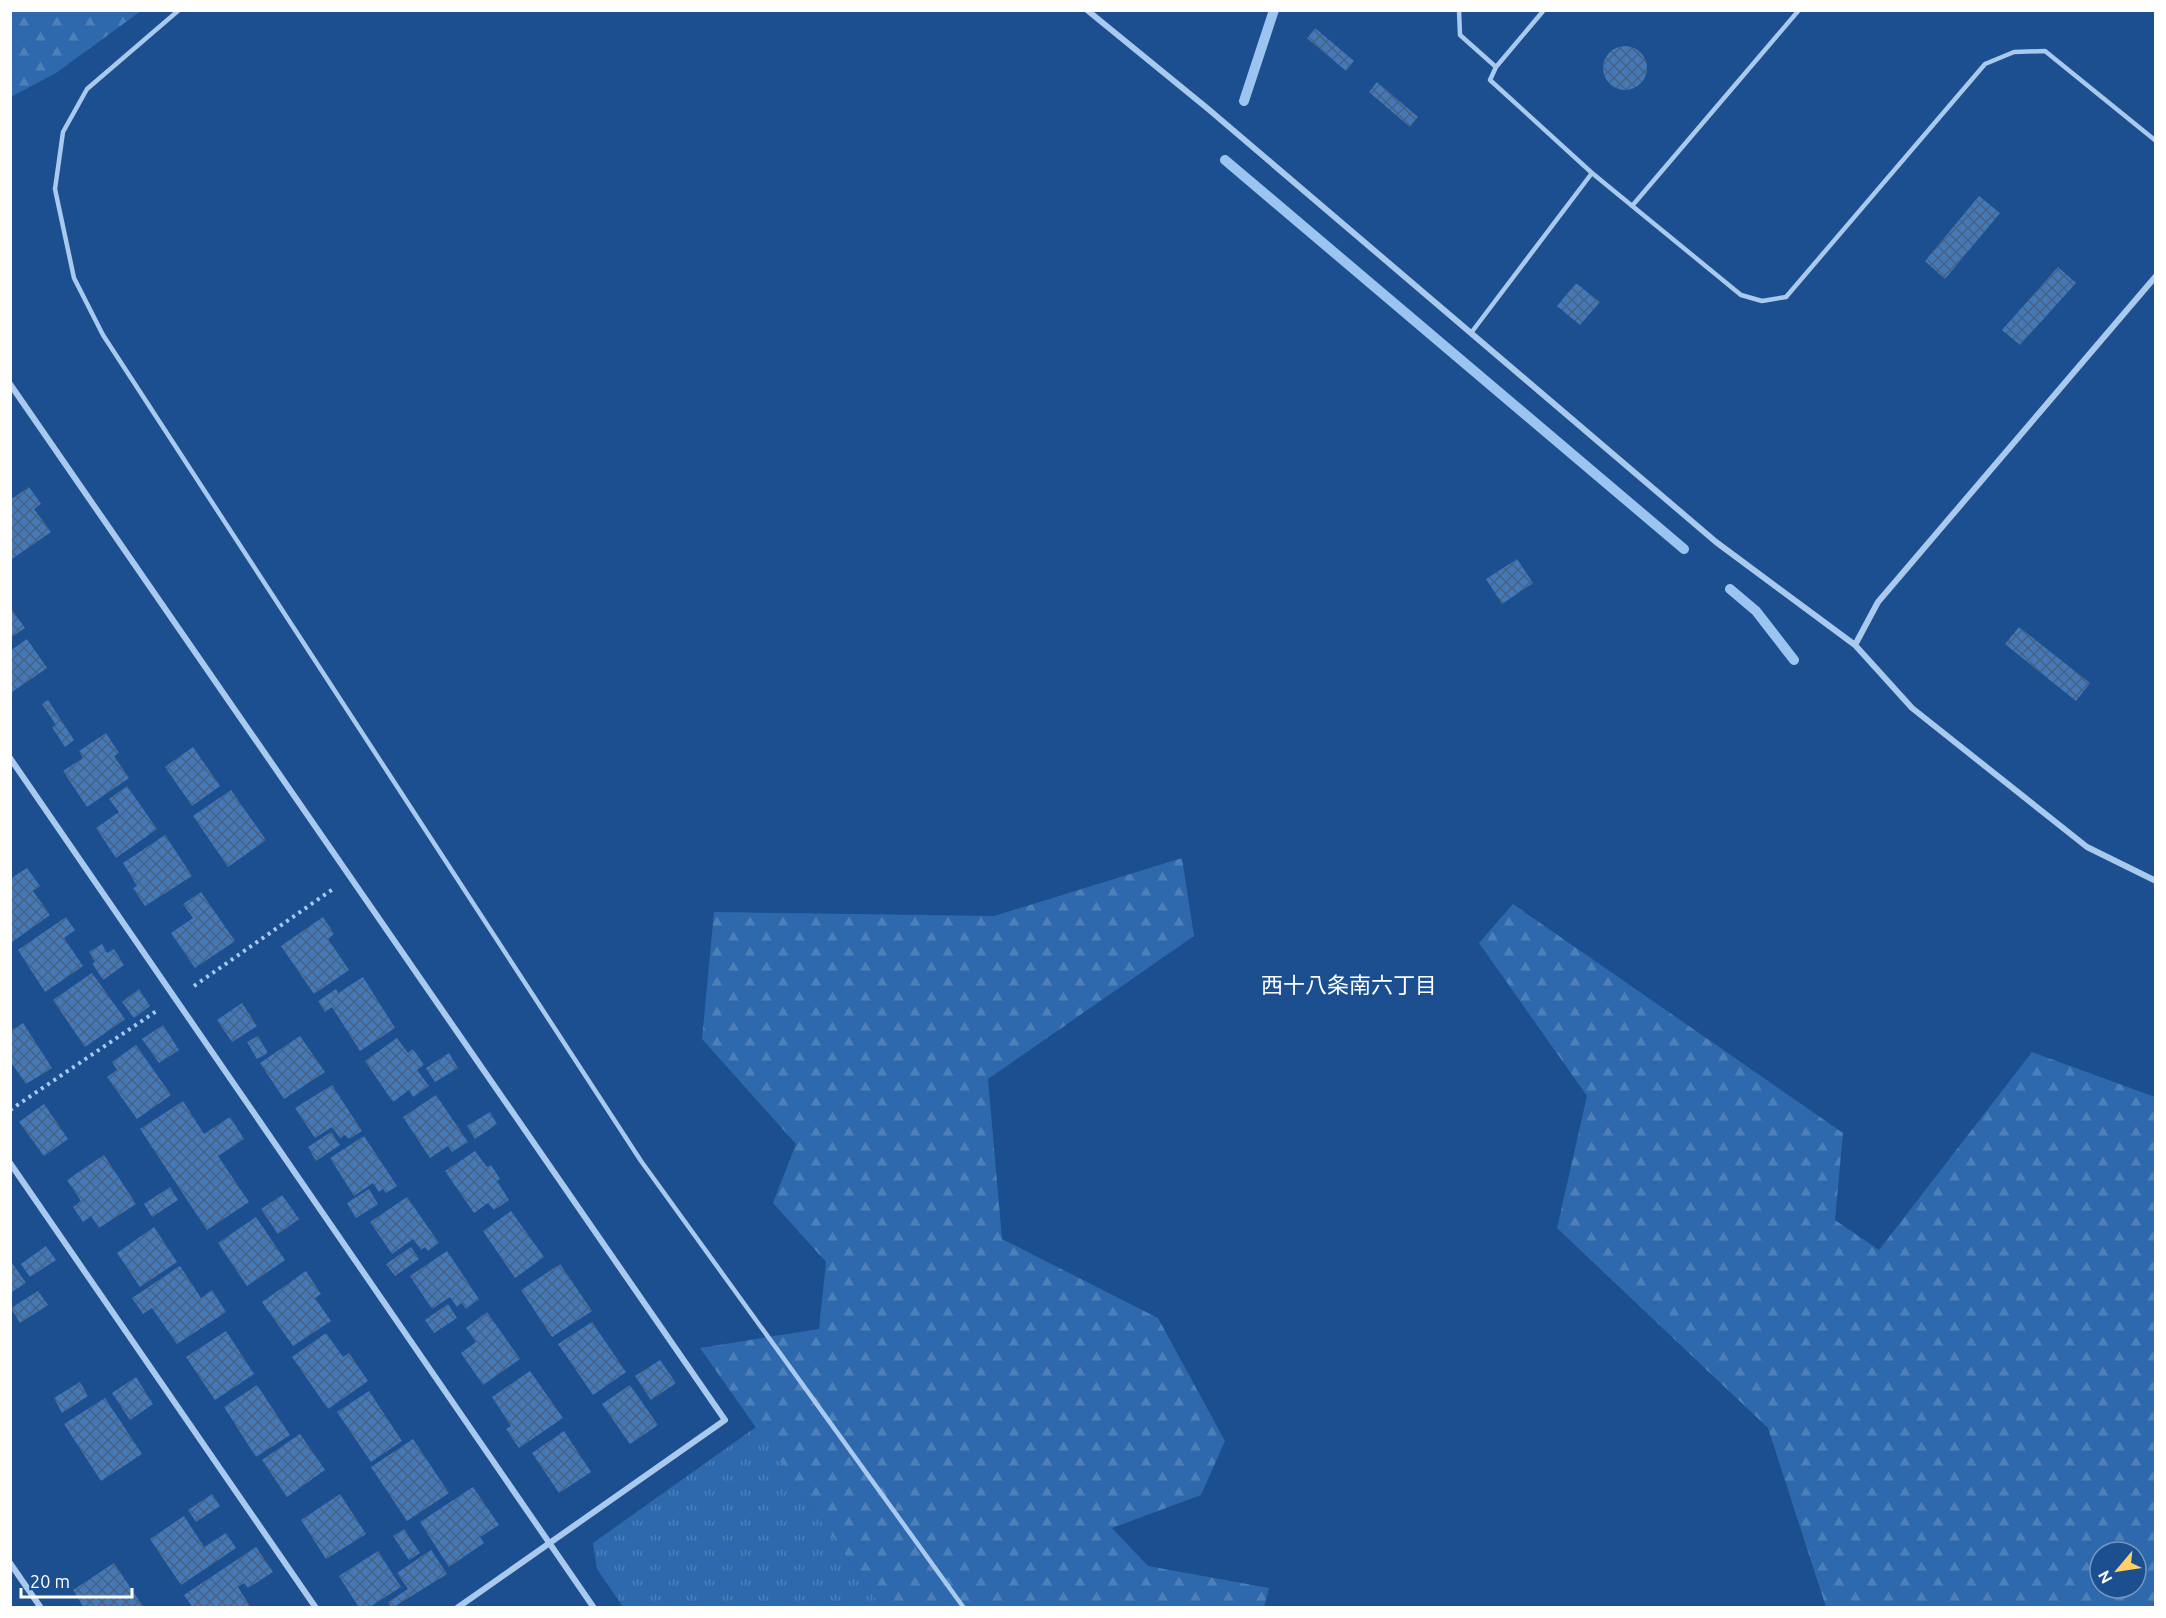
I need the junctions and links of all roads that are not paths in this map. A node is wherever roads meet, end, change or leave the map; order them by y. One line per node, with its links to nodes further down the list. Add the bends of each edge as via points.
1 (179, 10): 23 (lane, via 87,89 63,132 55,189 74,278 103,335 641,1161)
2 (1087, 10): 11 (street)
3 (1459, 10): 6 (lane, via 1460,35)
4 (1544, 10): 6 (lane)
5 (1799, 10): 9 (lane)
6 (1496, 67): 8 (lane, via 1490,80)
7 (2156, 141): 9 (lane, via 2045,51 2014,52 1985,64 1786,297 1762,301 1741,295)
8 (1592, 173): 9 (lane); 11 (lane)
9 (1632, 206)
10 (2156, 276): 13 (street, via 1878,602)
11 (1471, 333): 13 (street, via 1716,542)
12 (10, 384): 17 (street, via 726,1420)
13 (1855, 645): 15 (street, via 1912,708 2087,847)
14 (10, 758): 17 (street)
15 (2156, 880)
16 (10, 1163): 20 (street)
17 (550, 1544): 21 (street); 22 (street)
18 (10, 1563): 19 (street)
19 (41, 1608)
20 (316, 1608)
21 (457, 1608)
22 (594, 1608)
23 (964, 1608)

